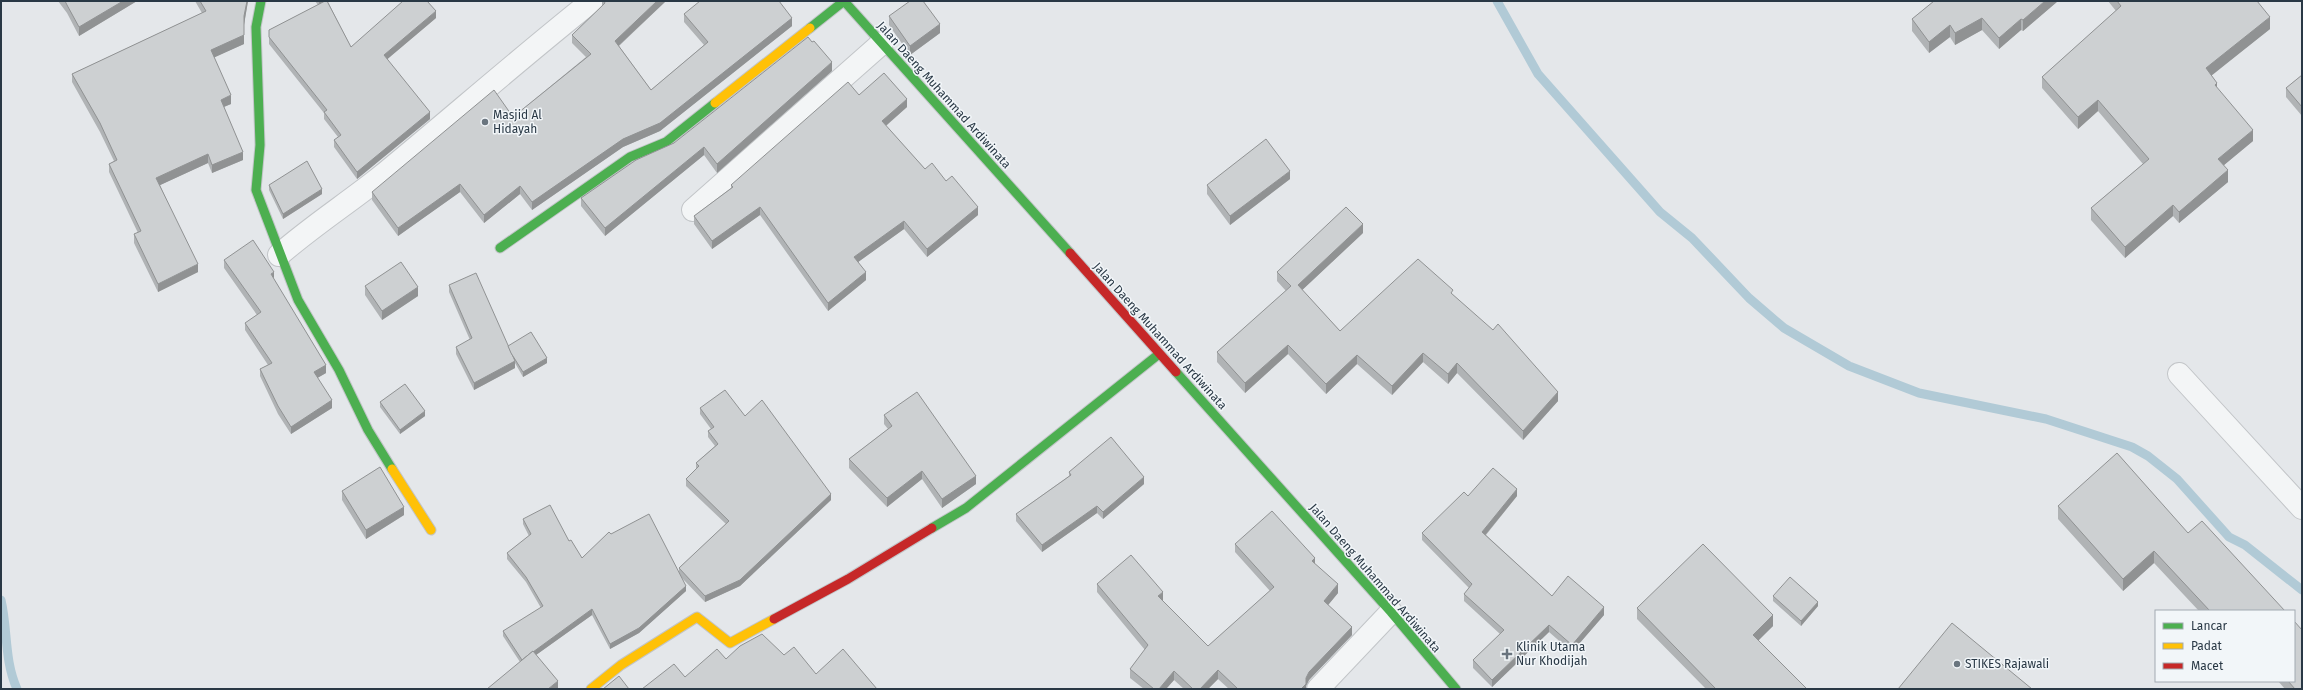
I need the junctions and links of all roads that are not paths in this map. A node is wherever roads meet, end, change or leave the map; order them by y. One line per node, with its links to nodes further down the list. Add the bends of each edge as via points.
1 (261, 1): 7 (street, via 256,27 260,145 256,190)
2 (592, 1): 7 (street, via 377,179 313,225)
3 (844, 1): 4 (street, Jalan Daeng Muhammad Ardiwinata); 6 (street, via 666,142 630,157)
4 (882, 43): 5 (street); 8 (street, Jalan Daeng Muhammad Ardiwinata)
5 (693, 210)
6 (500, 248)
7 (279, 255): 11 (street, via 298,300 339,370 368,430)
8 (1159, 354): 12 (street, Jalan Daeng Muhammad Ardiwinata); 13 (street, via 966,508 848,579 730,643 697,618 621,665)
9 (2179, 374): 10 (street)
10 (2302, 508)
11 (431, 530)
12 (1391, 612): 14 (street); 15 (street, Jalan Daeng Muhammad Ardiwinata)
13 (591, 689)
14 (1318, 689)
15 (1456, 689)

